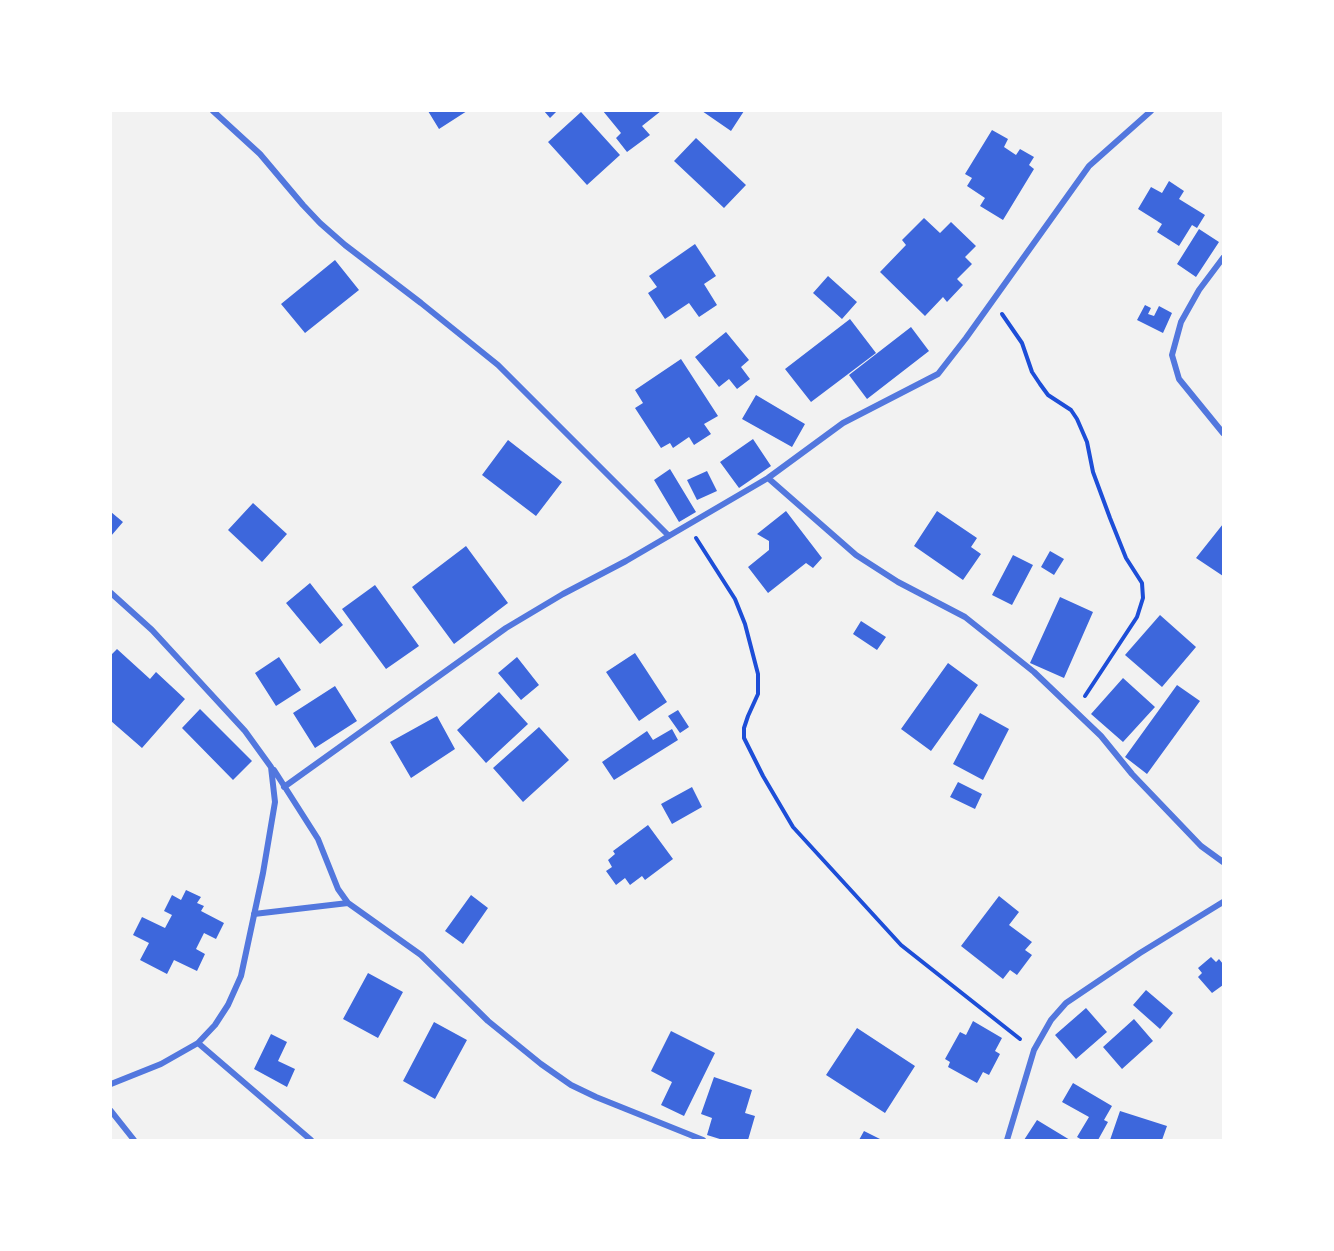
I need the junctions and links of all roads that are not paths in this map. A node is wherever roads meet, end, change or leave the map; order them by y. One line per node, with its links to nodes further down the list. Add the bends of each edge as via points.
1 (213, 111): 6 (street, via 260,154 320,223 498,365)
2 (1151, 111): 5 (street, via 1089,166 938,374 843,423)
3 (1223, 258): 4 (street, via 1181,322 1173,355 1179,379)
4 (1223, 433)
5 (768, 478): 6 (street); 10 (street, via 856,555 897,582 964,617 1034,672 1101,736 1201,846)
6 (669, 536): 9 (street, via 506,628)
7 (111, 593): 8 (street, via 152,630 245,731)
8 (272, 767): 9 (street); 13 (street, via 275,802)
9 (284, 787): 12 (street, via 318,839)
10 (1223, 862)
11 (1223, 902): 22 (street, via 1066,1003 1034,1050)
12 (348, 903): 13 (street); 17 (street, via 422,955 488,1021 571,1085)
13 (254, 914): 14 (street, via 241,976 228,1005)
14 (198, 1043): 15 (street, via 161,1064); 19 (street)
15 (111, 1084)
16 (111, 1111): 18 (street)
17 (680, 1132): 20 (street); 21 (street)
18 (134, 1140)
19 (311, 1140)
20 (675, 1140)
21 (703, 1140)
22 (1007, 1140)

